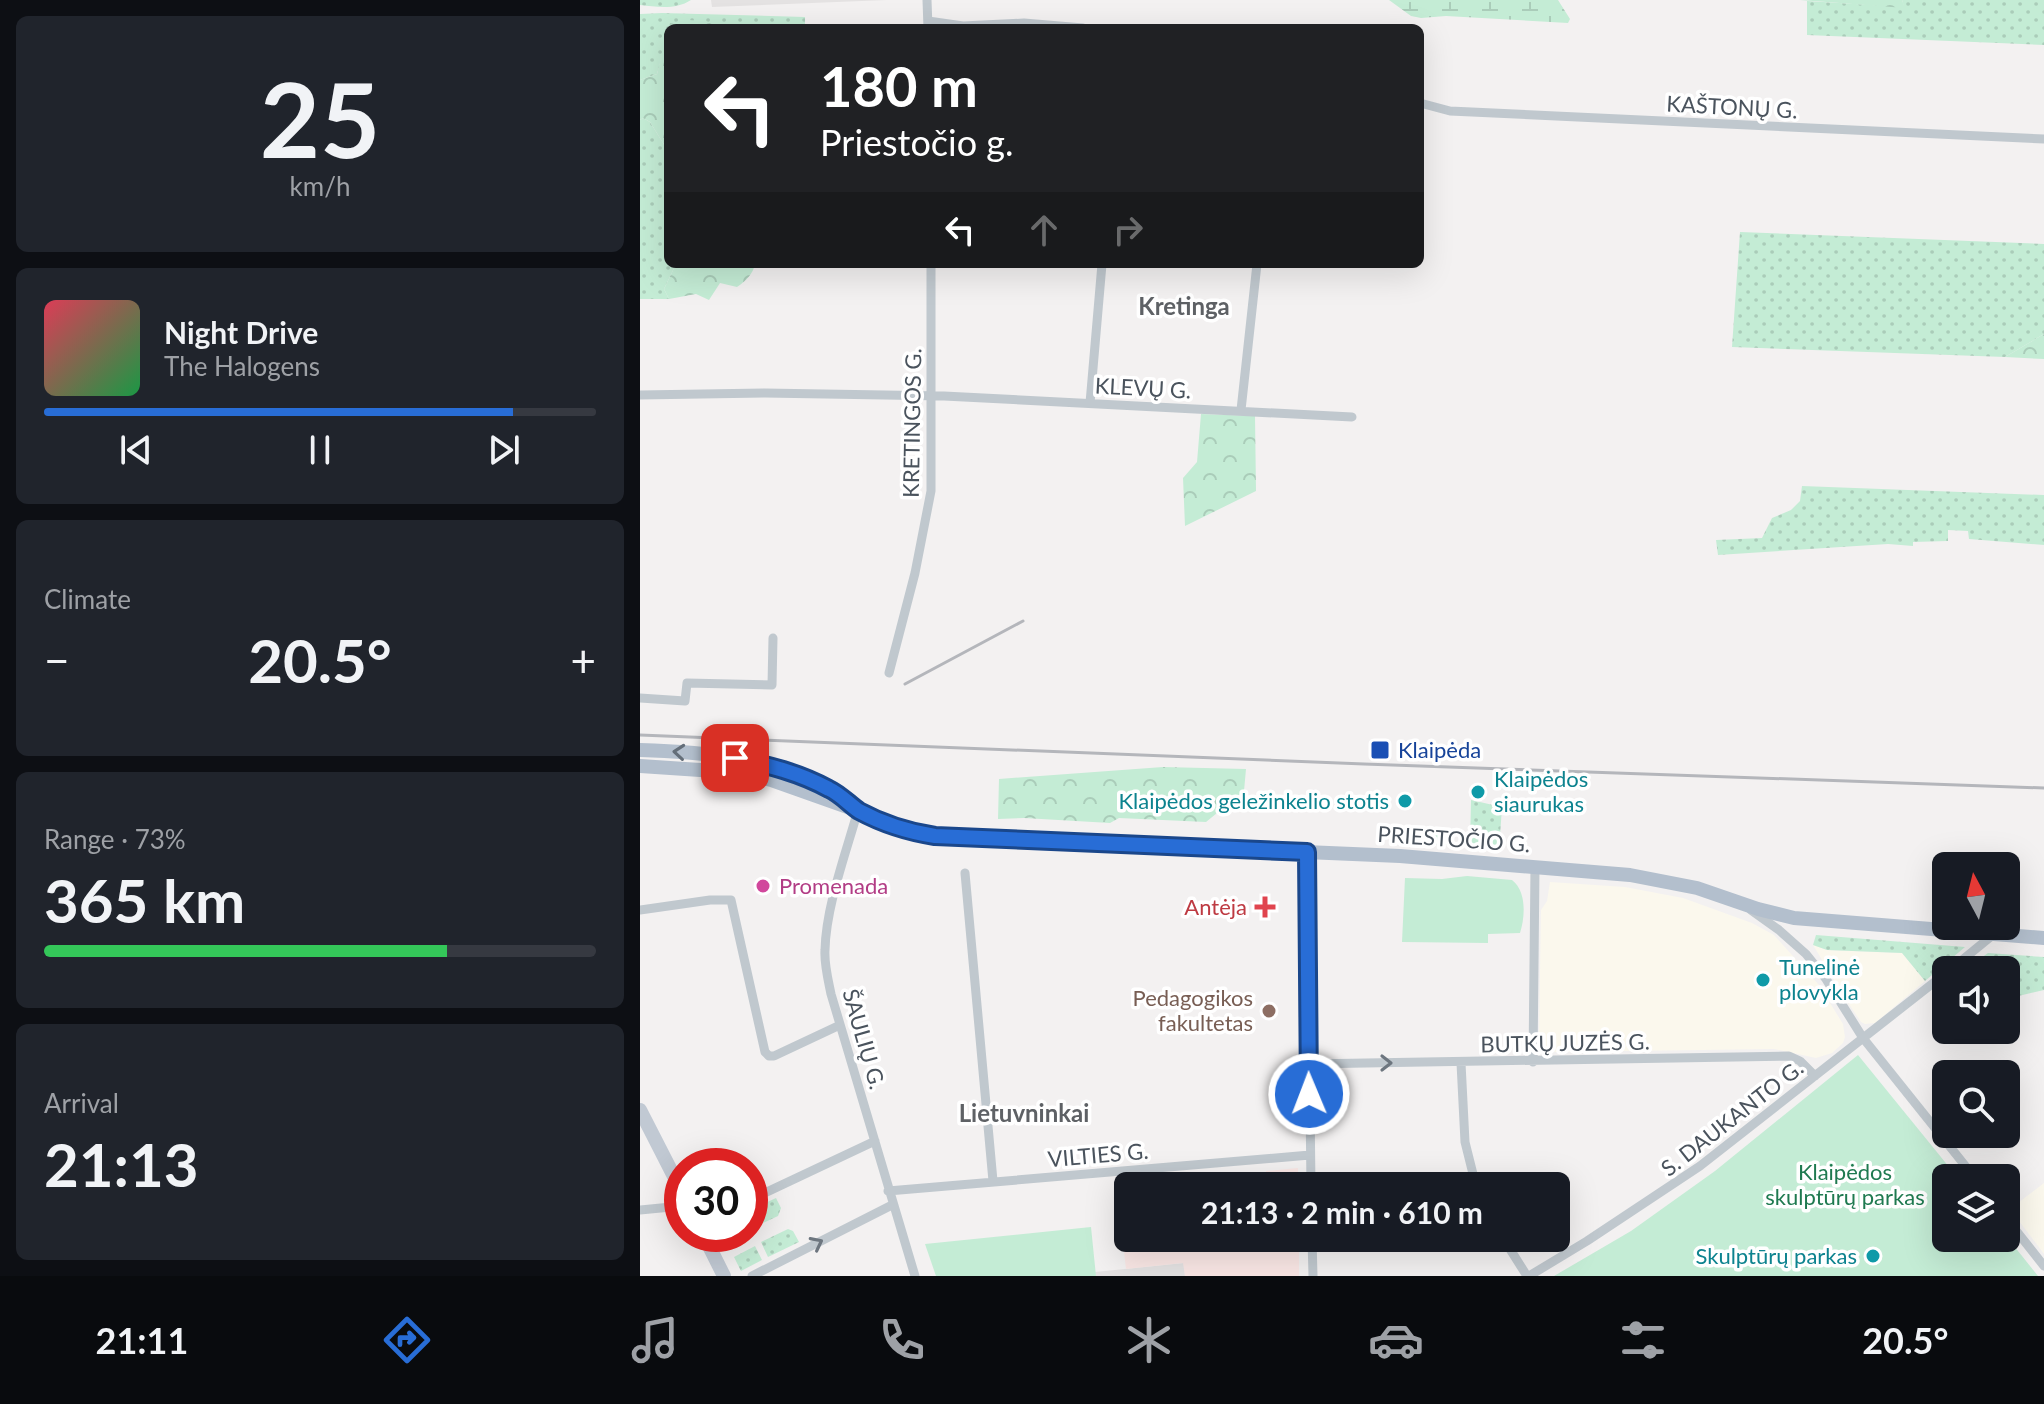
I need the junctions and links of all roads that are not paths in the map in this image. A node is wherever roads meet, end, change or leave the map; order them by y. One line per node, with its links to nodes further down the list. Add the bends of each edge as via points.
1 (927, 0): 2 (street)
2 (928, 24)
3 (1004, 24): 4 (street)
4 (1036, 24)
5 (1424, 104): 6 (street, KAŠTONŲ G., via 1450,111)
6 (2044, 139)
7 (931, 268): 11 (street, KRETINGOS G.)
8 (1102, 268): 12 (street)
9 (1257, 268): 13 (street)
10 (640, 395): 11 (street, KLEVŲ G.)
11 (932, 395): 12 (street, KLEVŲ G.); 16 (street, KRETINGOS G., via 928,508)
12 (1090, 403): 13 (street, KLEVŲ G.)
13 (1241, 410): 14 (street, KLEVŲ G.)
14 (1352, 417)
15 (773, 638): 17 (street, via 772,685 687,683 685,701)
16 (889, 673)
17 (640, 698)
18 (640, 750): 20 (main road, one-way to 18, via 831,790 762,764)
19 (640, 766): 20 (main road, via 745,773)
20 (858, 810): 21 (main road, PRIESTOČIO G., via 935,836); 32 (street, ŠAULIŲ G., via 824,953)
21 (1307, 852): 22 (main road, PRIESTOČIO G.); 36 (street)
22 (1535, 867): 24 (main road, PRIESTOČIO G., via 1653,878); 34 (street)
23 (965, 873): 45 (street)
24 (1742, 904): 26 (main road, PRIESTOČIO G., via 1794,918); 33 (street, via 1806,954)
25 (640, 910): 32 (street, via 731,900 769,1056)
26 (1932, 929)
27 (2020, 936): 28 (main road, PRIESTOČIO G.)
28 (2044, 938)
29 (1987, 940): 30 (street, S. DAUKANTO G.)
30 (1967, 956)
31 (1932, 984): 33 (street, S. DAUKANTO G.)
32 (840, 1025): 39 (street, ŠAULIŲ G.)
33 (1863, 1038): 37 (street, S. DAUKANTO G.); 42 (street)
34 (1533, 1062): 35 (street, BUTKŲ JUZĖS G.); 37 (street, BUTKŲ JUZĖS G., via 1789,1056)
35 (1461, 1063): 36 (street, BUTKŲ JUZĖS G., one-way to 35); 44 (street, via 1465,1142)
36 (1308, 1064): 40 (street)
37 (1815, 1076): 60 (street, S. DAUKANTO G., via 1665,1191)
38 (640, 1110): 41 (main road)
39 (875, 1141): 46 (street, ŠAULIŲ G.); 47 (street)
40 (1310, 1155): 43 (street); 45 (street, VILTIES G.)
41 (664, 1157)
42 (1964, 1164)
43 (1311, 1172)
44 (1472, 1172)
45 (993, 1181): 46 (street, VILTIES G.)
46 (888, 1191): 48 (street, ŠAULIŲ G.)
47 (768, 1192)
48 (892, 1205): 57 (street, one-way to 48); 58 (street, ŠAULIŲ G.)
49 (664, 1208): 50 (street)
50 (640, 1210)
51 (2020, 1236): 55 (street)
52 (712, 1252): 56 (main road)
53 (1312, 1252): 59 (street)
54 (1512, 1252): 60 (street)
55 (2044, 1266)
56 (724, 1276)
57 (752, 1276)
58 (915, 1276)
59 (1313, 1276)
60 (1528, 1276)

